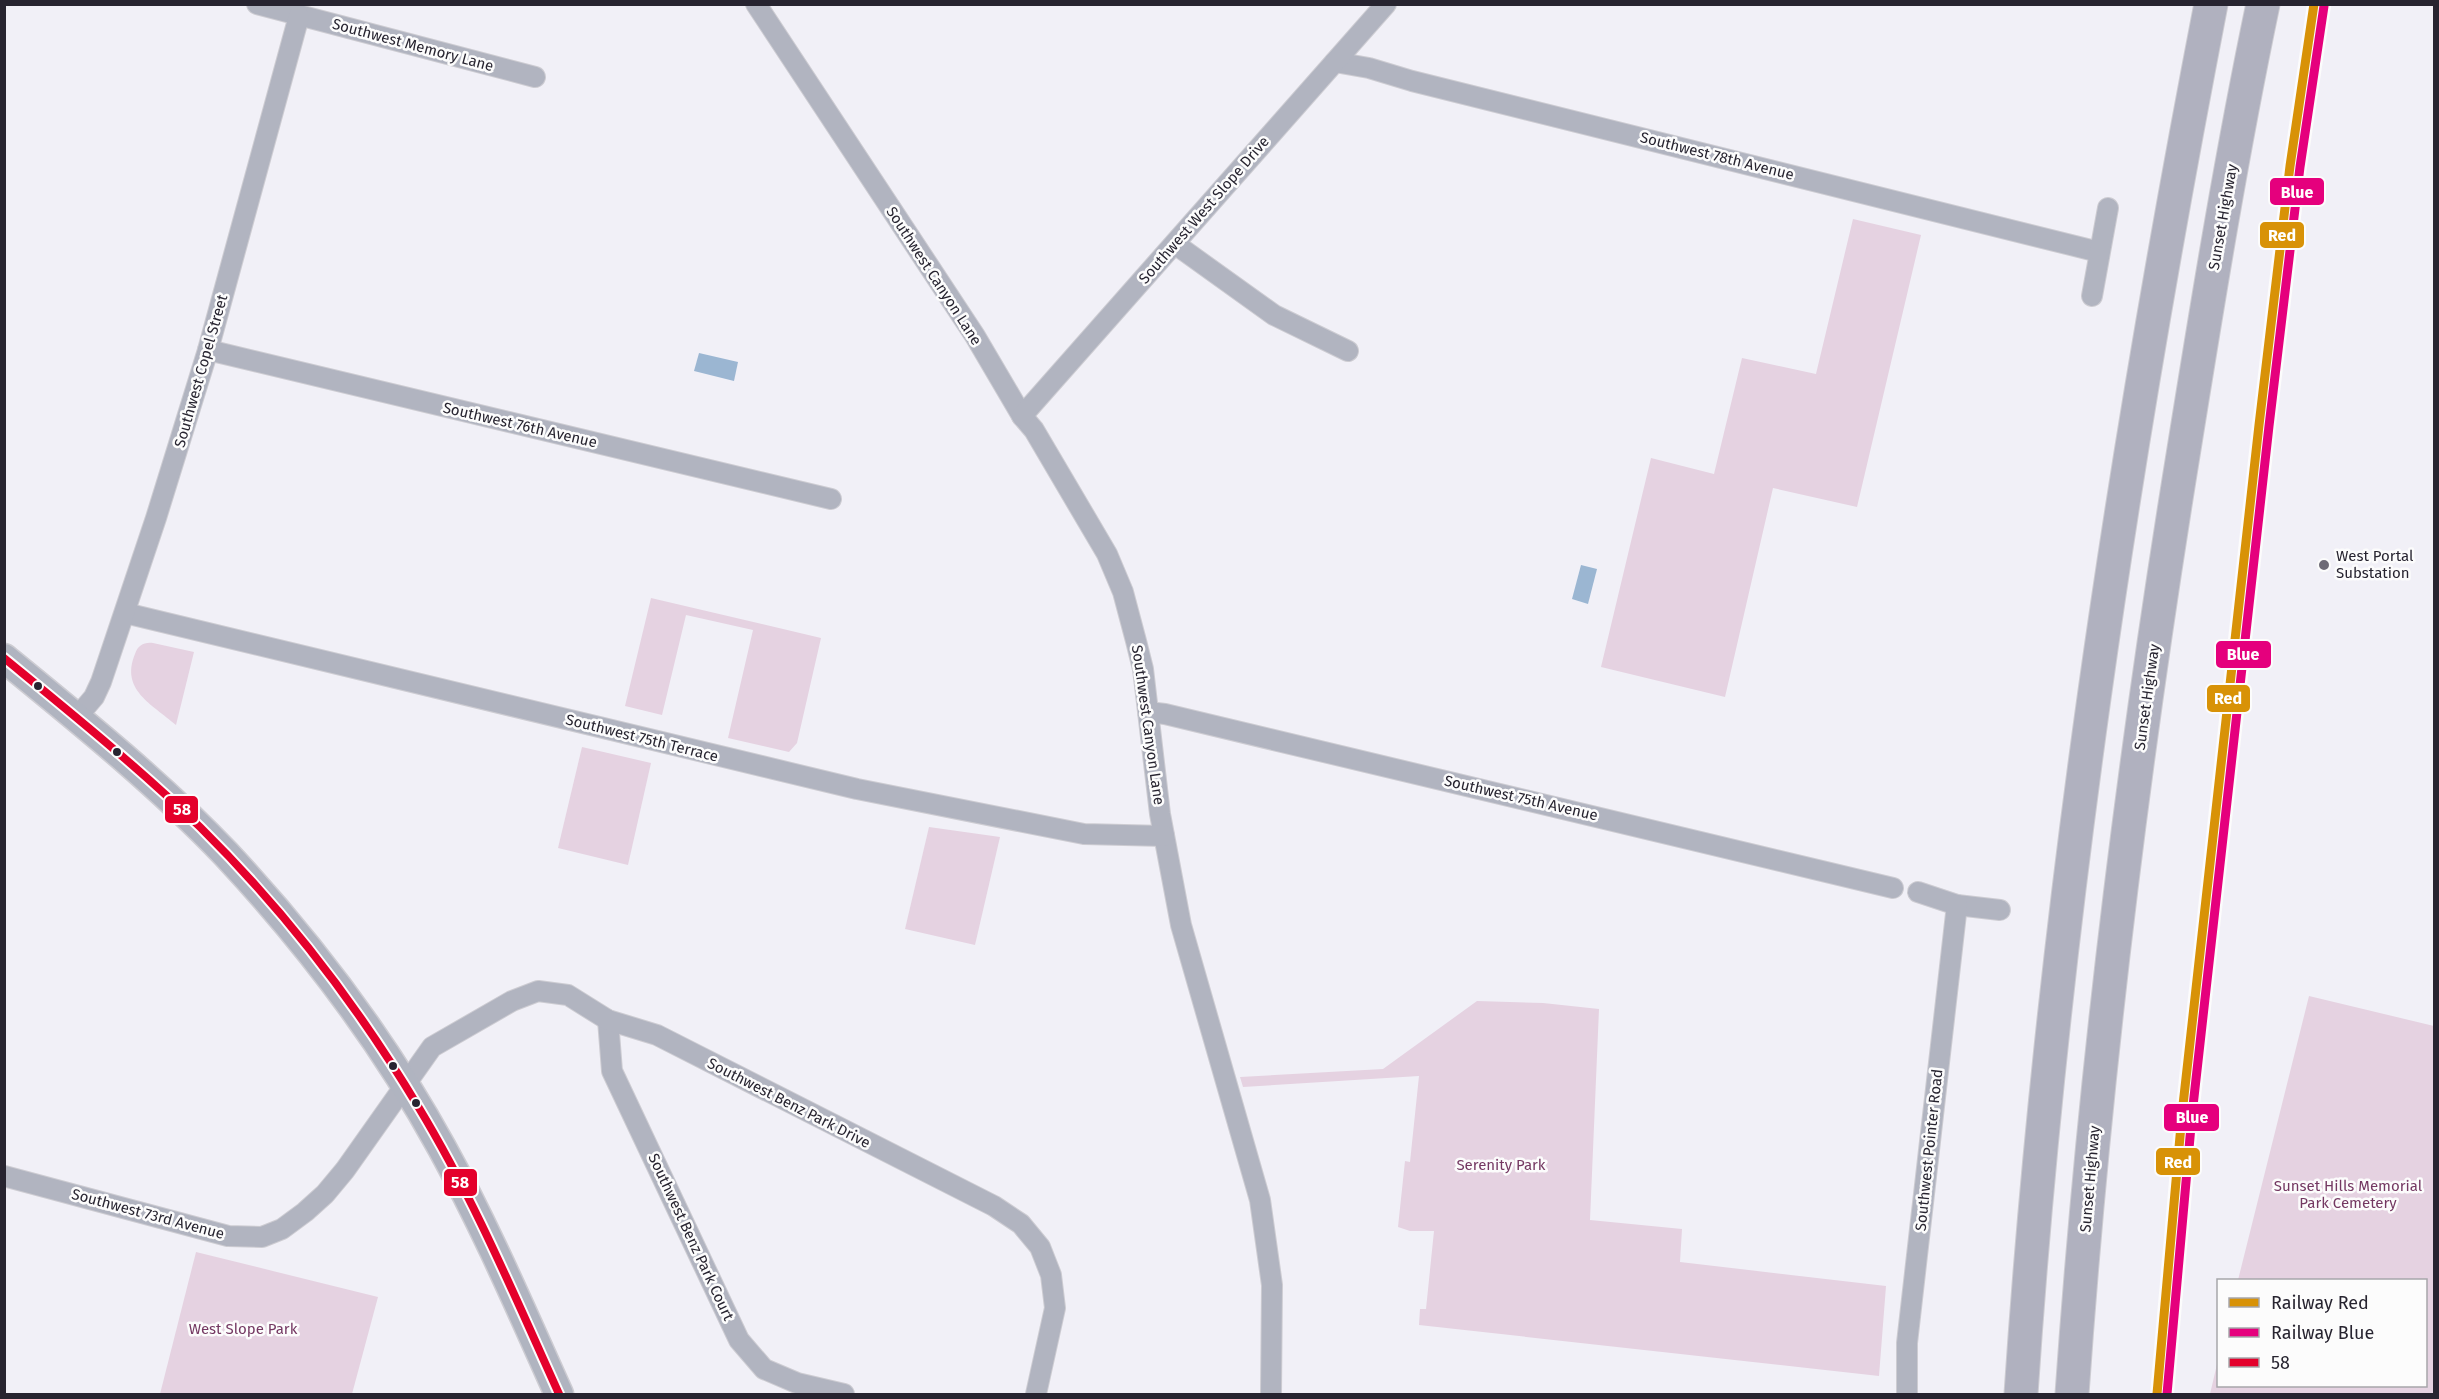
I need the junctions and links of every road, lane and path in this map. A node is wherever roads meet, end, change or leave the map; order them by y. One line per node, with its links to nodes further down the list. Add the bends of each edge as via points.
1 (256, 4): 6 (street, Southwest Memory Lane)
2 (756, 4): 15 (street, Southwest Canyon Lane, via 975,336)
3 (1386, 4): 7 (street, Southwest West Slope Drive)
4 (2211, 4): 34 (highway, via 2126,484 2080,802 2048,1089)
5 (2264, 4): 35 (highway, Sunset Highway, via 2210,285 2146,696 2106,1025)
6 (299, 15): 8 (street, Southwest Memory Lane); 13 (street, Southwest Copel Street)
7 (1335, 62): 10 (street, Southwest West Slope Drive); 11 (street, Southwest 78th Avenue)
8 (535, 77)
9 (2108, 208): 11 (street)
10 (1175, 244): 14 (street, via 1274,315); 15 (street, Southwest West Slope Drive)
11 (2099, 252): 12 (street)
12 (2092, 296)
13 (208, 350): 16 (street, Southwest 76th Avenue); 17 (street, Southwest Copel Street)
14 (1348, 351)
15 (1022, 416): 19 (street, Southwest Canyon Lane, via 1070,489 1116,575 1143,669)
16 (831, 499)
17 (125, 613): 20 (street, Southwest Copel Street, via 101,682); 21 (street, Southwest 75th Terrace, via 857,789 1084,834)
18 (4, 658): 20 (main road)
19 (1148, 712): 21 (street, Southwest Canyon Lane); 22 (street, Southwest 75th Avenue)
20 (77, 717): 27 (main road, via 186,816 267,900 343,994)
21 (1164, 836): 32 (street, Southwest Canyon Lane, via 1181,925 1260,1200 1272,1285)
22 (1893, 888)
23 (1918, 892): 24 (street)
24 (1957, 905): 25 (street); 33 (street, Southwest Pointer Road, via 1907,1343)
25 (2000, 910)
26 (609, 1020): 27 (street, Southwest Benz Park Drive, via 568,994 538,991 512,1001 432,1047); 30 (street, Southwest Benz Park Court, via 612,1071 739,1340 764,1368 797,1383); 31 (street, Southwest Benz Park Drive, via 657,1035 994,1206 1021,1224 1040,1247 1051,1275 1055,1308)
27 (406, 1087): 28 (street, Southwest 73rd Avenue, via 325,1194 282,1229 262,1237 228,1236); 29 (main road, via 475,1210)
28 (4, 1176)
29 (559, 1395)
30 (844, 1395)
31 (1036, 1395)
32 (1271, 1395)
33 (1907, 1395)
34 (2021, 1395)
35 (2072, 1395)

